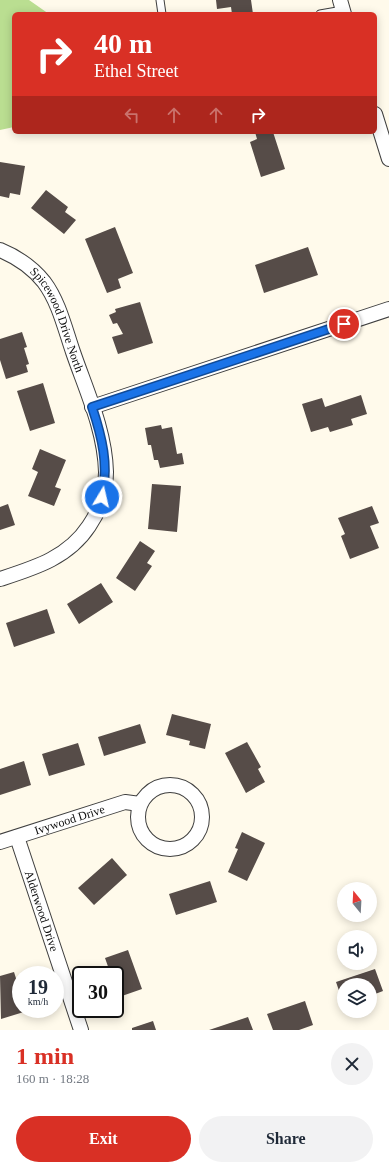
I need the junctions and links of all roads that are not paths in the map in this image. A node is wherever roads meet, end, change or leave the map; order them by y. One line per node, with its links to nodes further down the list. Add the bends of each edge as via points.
1 (160, 0): 3 (lane)
2 (343, 8): 4 (lane)
3 (162, 12)
4 (328, 12)
5 (377, 120): 6 (street)
6 (389, 159)
7 (0, 250): 9 (street, Spicewood Drive North, via 29,266 52,295)
8 (389, 309): 9 (street)
9 (92, 407): 10 (street, Spicewood Drive North, via 104,450 106,473 102,497 94,518 79,540 59,556 45,564)
10 (0, 579)
11 (140, 804): 11 (street, via 140,829 150,843 158,847 182,847 190,843 200,829 200,804 190,791 182,787 158,787 147,794); 12 (street, Ivywood Drive, via 126,802)
12 (17, 837): 13 (street, Ivywood Drive); 14 (street, Alderwood Drive)
13 (0, 842)
14 (81, 1030)

